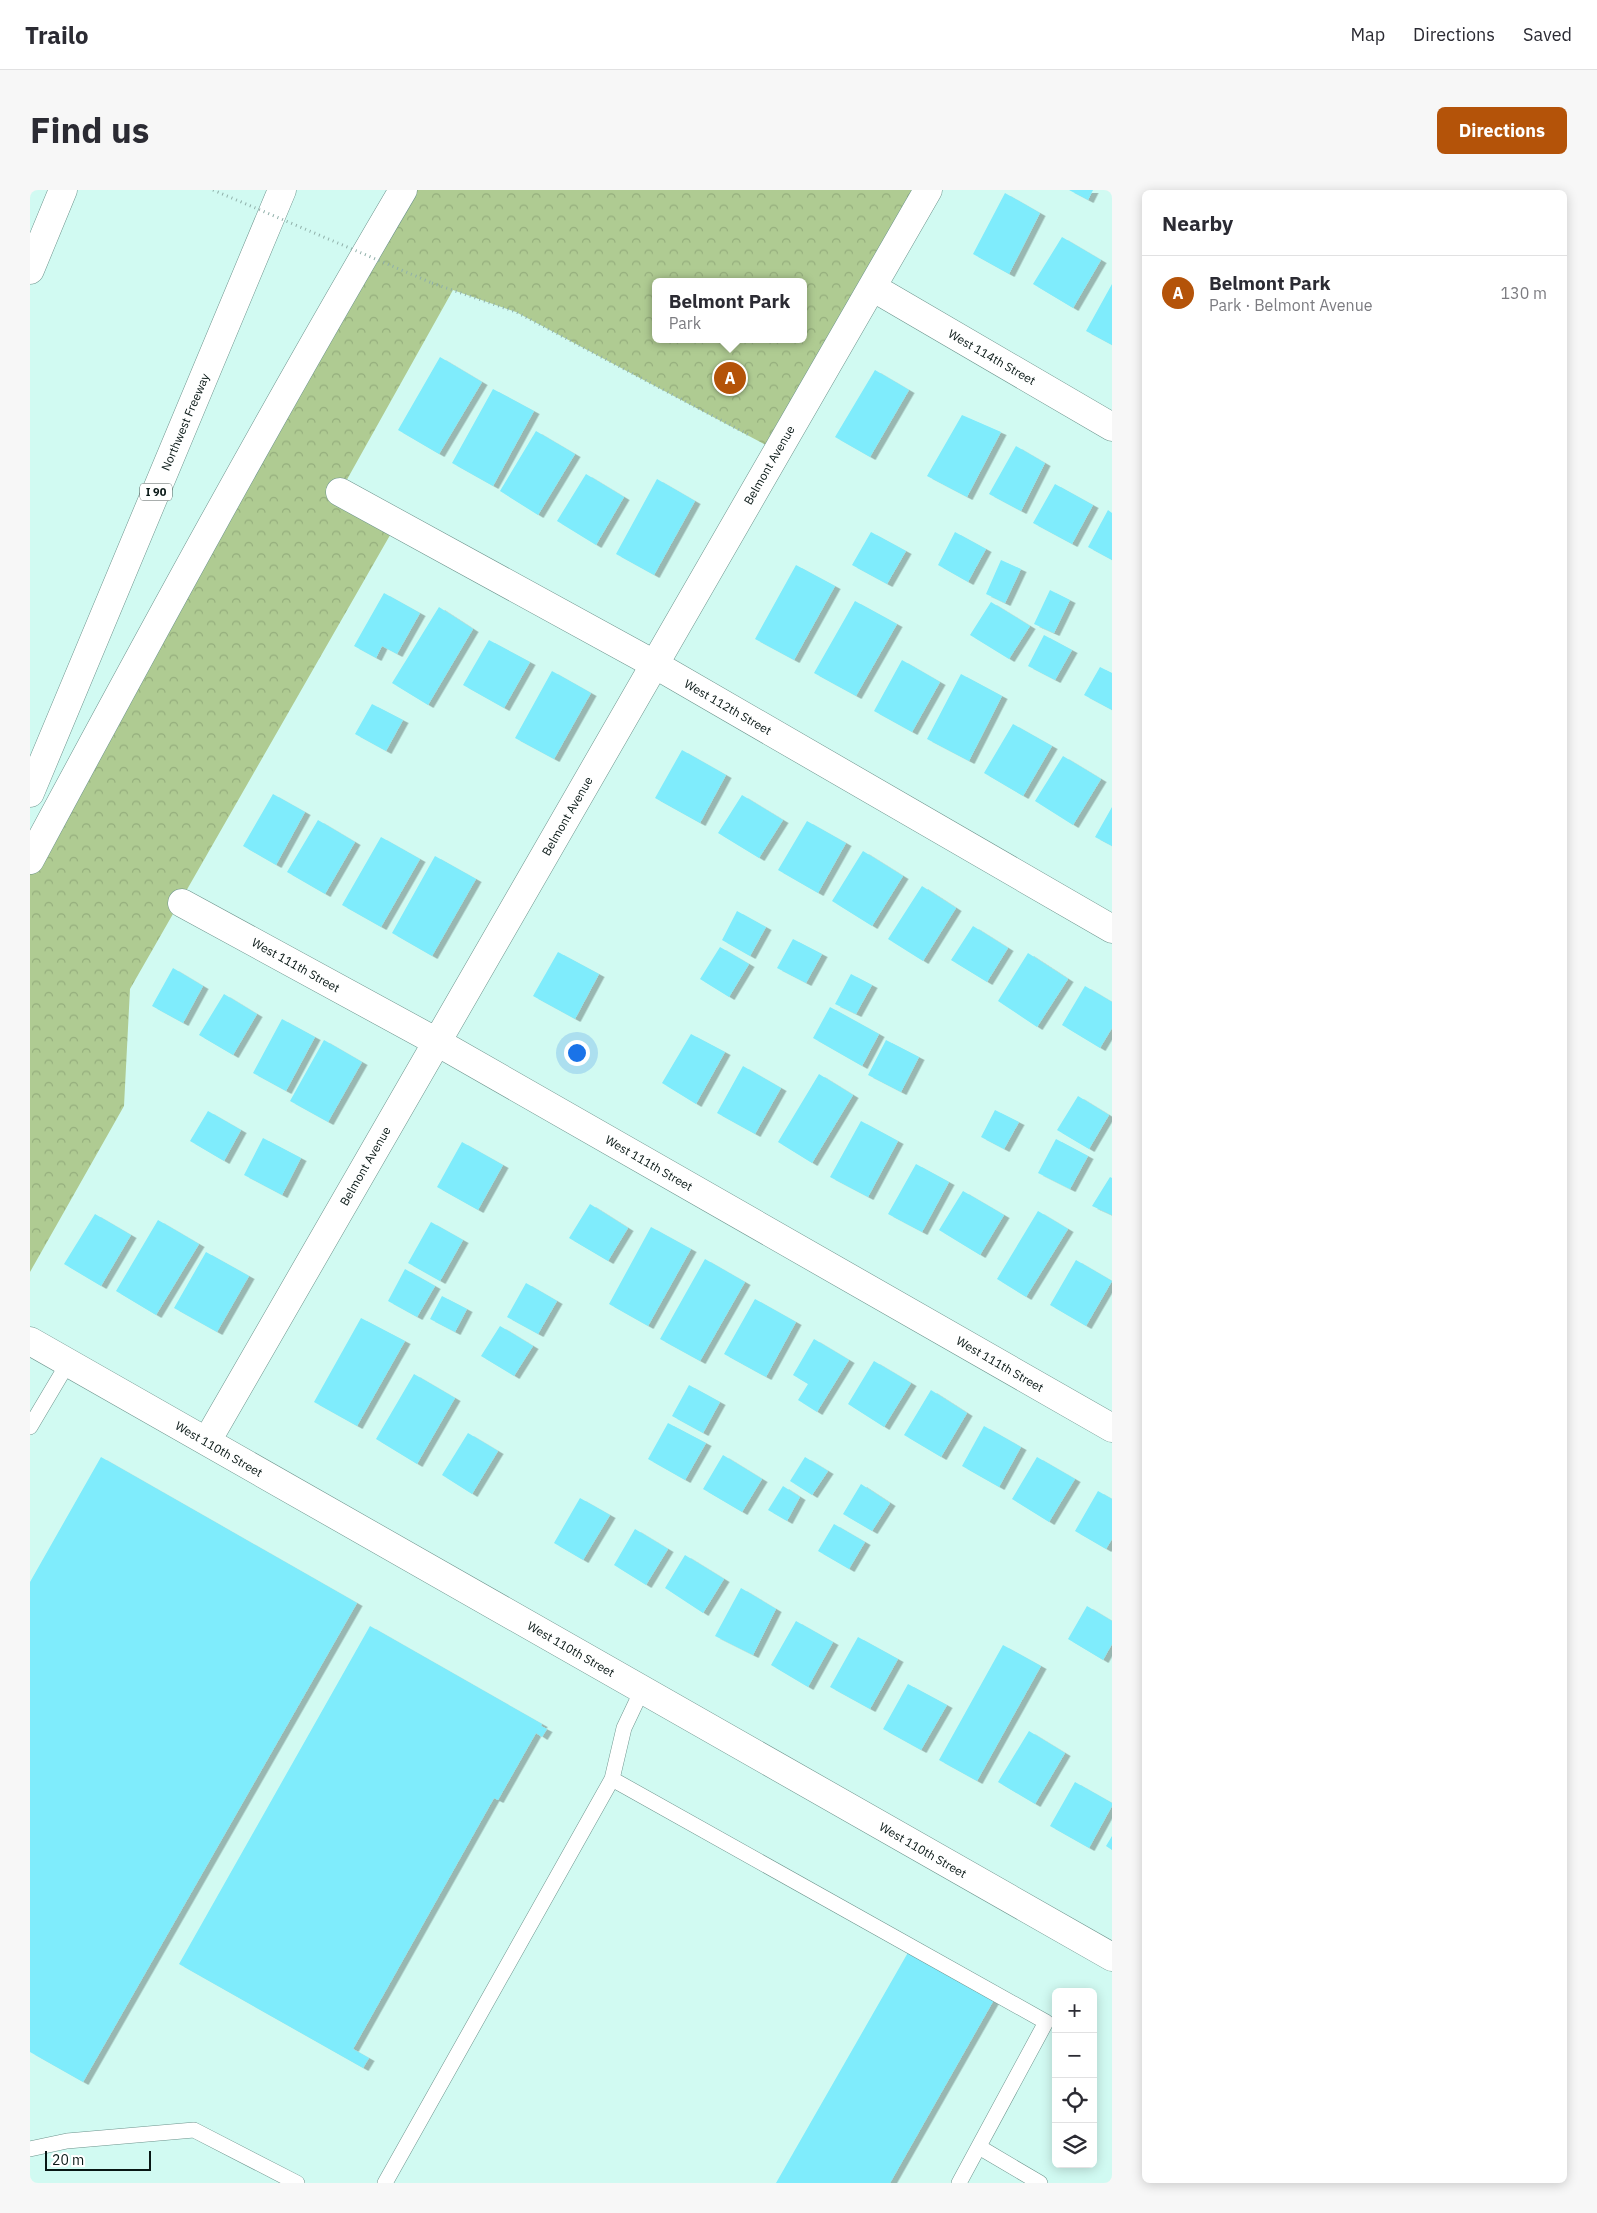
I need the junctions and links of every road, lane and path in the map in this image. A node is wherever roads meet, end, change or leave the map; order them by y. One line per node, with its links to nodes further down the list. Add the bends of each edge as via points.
1 (63, 190): 6 (main road)
2 (213, 190): 9 (path, bridge, via 432,283 516,312)
3 (282, 190): 12 (main road, Northwest Freeway / I 90)
4 (403, 190): 13 (main road, via 216,514)
5 (928, 190): 7 (main road, Belmont Avenue)
6 (30, 270)
7 (872, 287): 8 (main road, West 114th Street); 11 (main road, Belmont Avenue)
8 (1112, 427)
9 (749, 435)
10 (340, 492): 11 (main road, West 112th Street)
11 (654, 664): 15 (main road, West 112th Street); 16 (main road, Belmont Avenue)
12 (30, 793)
13 (30, 860)
14 (182, 903): 16 (main road, West 111th Street)
15 (1112, 928)
16 (436, 1042): 20 (main road, West 111th Street); 21 (main road, Belmont Avenue)
17 (30, 1341): 18 (main road, West 110th Street)
18 (68, 1363): 19 (lane); 21 (main road, West 110th Street)
19 (30, 1427)
20 (1112, 1428)
21 (207, 1441): 22 (main road, West 110th Street)
22 (642, 1690): 23 (lane, via 624,1728); 24 (main road, West 110th Street)
23 (612, 1779): 25 (lane, via 1046,2022); 28 (lane)
24 (1112, 1958)
25 (979, 2147): 29 (lane); 30 (lane)
26 (30, 2149): 27 (lane, via 67,2141 194,2130)
27 (298, 2183)
28 (385, 2183)
29 (959, 2183)
30 (1040, 2183)

